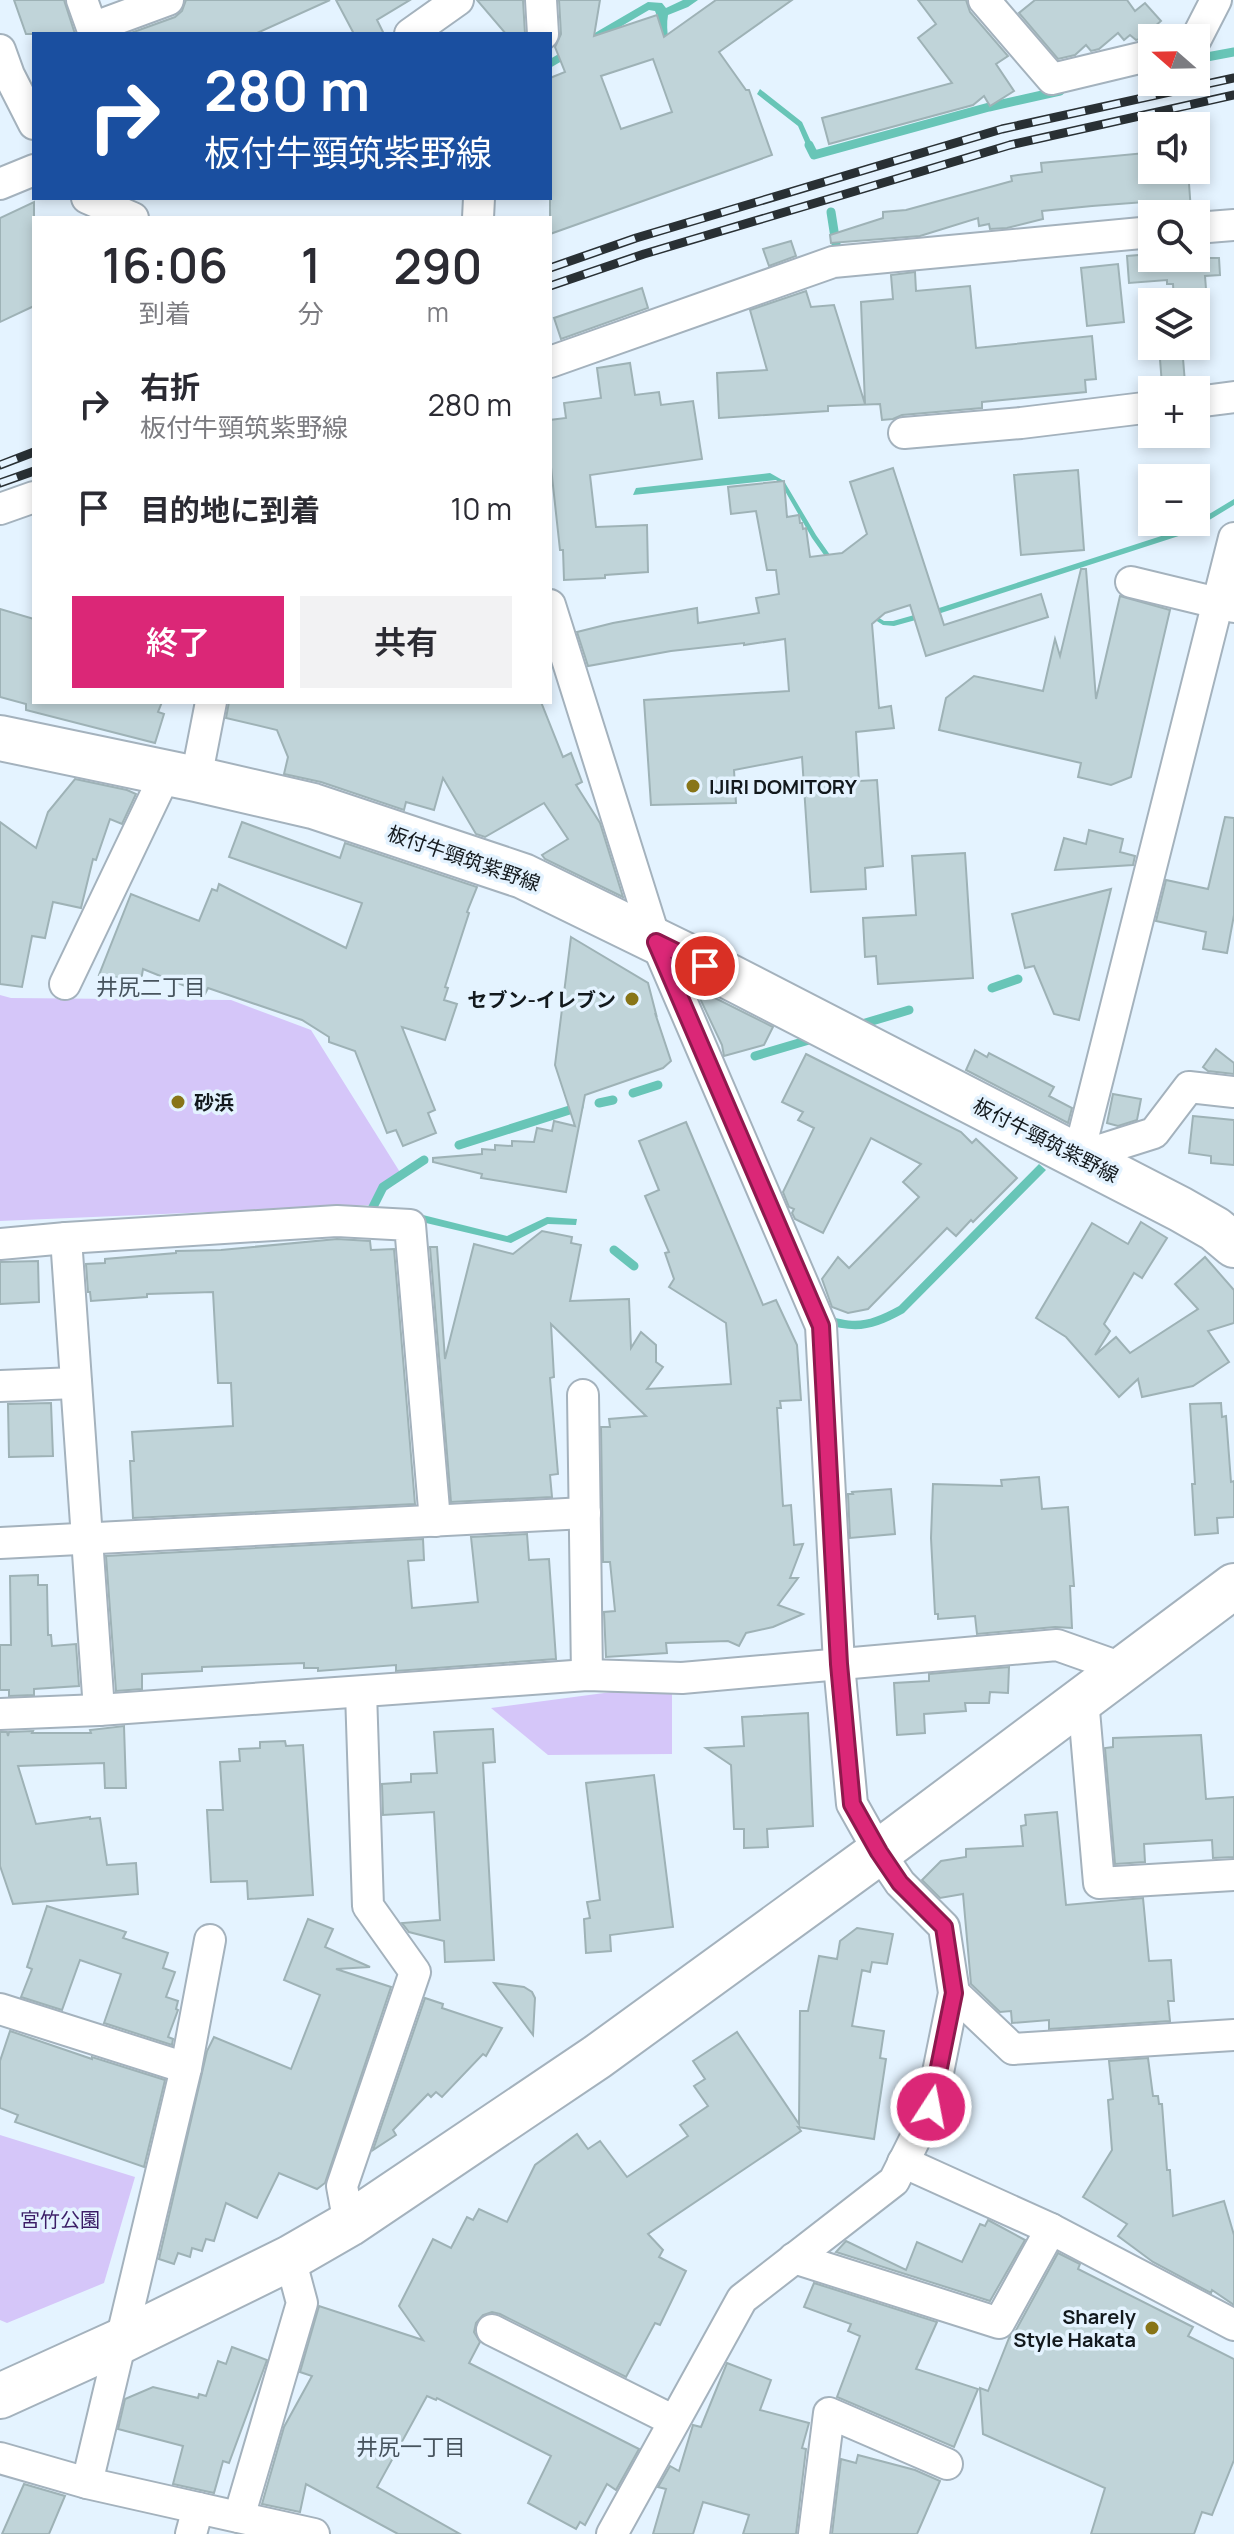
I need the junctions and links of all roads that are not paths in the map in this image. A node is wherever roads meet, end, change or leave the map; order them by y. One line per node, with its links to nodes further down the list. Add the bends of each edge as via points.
1 (82, 0): 2 (street, via 92,28)
2 (168, 0)
3 (458, 0): 8 (street)
4 (541, 0): 9 (street)
5 (984, 0): 11 (street, via 1052,79)
6 (1216, 0): 7 (street)
7 (1204, 24)
8 (413, 32)
9 (543, 32)
10 (0, 50): 12 (street)
11 (1138, 58)
12 (32, 120)
13 (32, 172): 14 (street)
14 (0, 184)
15 (92, 200): 16 (street)
16 (128, 216)
17 (1210, 228): 18 (street)
18 (1234, 228)
19 (1138, 233): 20 (street, via 833,262)
20 (552, 361)
21 (1234, 397): 22 (street)
22 (1210, 400)
23 (1138, 409): 24 (street)
24 (904, 433)
25 (32, 498): 26 (street)
26 (0, 509)
27 (1234, 538): 29 (street)
28 (1131, 582): 29 (street)
29 (1226, 604): 37 (street)
30 (552, 611): 34 (street)
31 (210, 704): 33 (street)
32 (0, 738): 33 (street, 板付牛頸筑紫野線)
33 (181, 776): 34 (street, 板付牛頸筑紫野線, via 313,806 488,862); 35 (street)
34 (656, 942): 37 (street, 板付牛頸筑紫野線); 49 (street, via 821,1326)
35 (65, 984)
36 (1234, 1092): 37 (street, via 1189,1087 1154,1133)
37 (1078, 1157): 40 (street, 板付牛頸筑紫野線, via 1180,1209)
38 (66, 1238): 39 (street); 41 (street); 45 (street, via 337,1221 410,1225)
39 (0, 1244)
40 (1234, 1245)
41 (76, 1383): 42 (street); 46 (street)
42 (0, 1386)
43 (583, 1395): 44 (street)
44 (585, 1513): 45 (street); 51 (street)
45 (435, 1521): 46 (street)
46 (87, 1539): 47 (street); 54 (street)
47 (0, 1543)
48 (1234, 1586): 50 (street)
49 (839, 1664): 50 (street, via 1057,1645); 51 (street, via 682,1678); 56 (street, via 852,1804)
50 (1122, 1668): 53 (street)
51 (587, 1675): 52 (street)
52 (361, 1692): 54 (street); 64 (street, via 368,1906 415,1972 342,2186)
53 (1083, 1699): 56 (street); 57 (street, via 1099,1883)
54 (99, 1710): 55 (street)
55 (0, 1714)
56 (879, 1852): 59 (street, via 900,1883 944,1927); 64 (street, via 597,2057)
57 (1234, 1875)
58 (210, 1940): 62 (street)
59 (954, 1993): 61 (street, via 1013,2049); 63 (street, via 931,2107)
60 (0, 2009): 62 (street)
61 (1234, 2035)
62 (186, 2068): 70 (street)
63 (903, 2162): 65 (street); 67 (street, via 894,2181)
64 (349, 2224): 66 (street)
65 (1051, 2229): 67 (street, via 999,2323); 68 (street)
66 (290, 2258): 70 (street); 76 (street, via 302,2303)
67 (794, 2258): 72 (street, via 742,2299)
68 (1234, 2325)
69 (492, 2330): 72 (street)
70 (121, 2341): 71 (street); 75 (street)
71 (0, 2396)
72 (674, 2421): 79 (street)
73 (0, 2458): 75 (street)
74 (947, 2464): 80 (street, via 829,2413)
75 (87, 2483): 77 (street)
76 (239, 2517): 77 (street); 78 (street)
77 (194, 2521)
78 (314, 2534)
79 (612, 2534)
80 (814, 2534)

